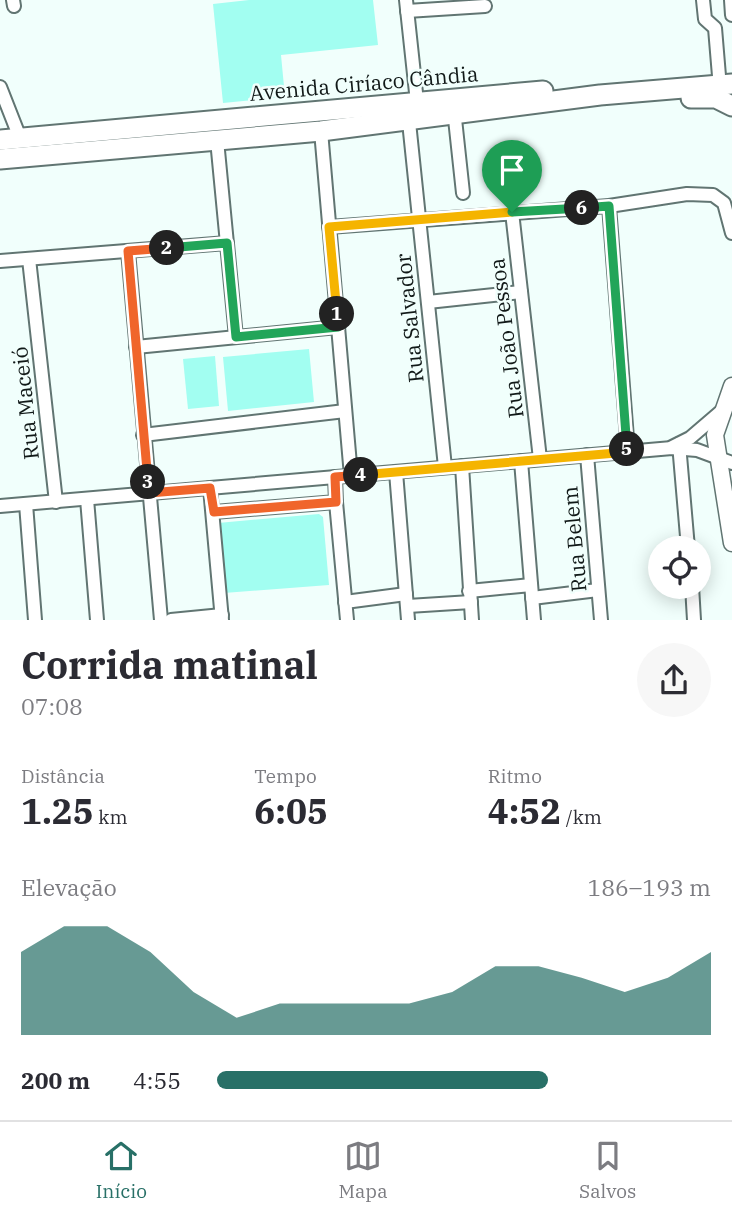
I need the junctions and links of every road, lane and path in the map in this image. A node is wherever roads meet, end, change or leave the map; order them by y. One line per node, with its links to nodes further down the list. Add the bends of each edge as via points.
1 (704, 0): 6 (street, via 705,19 715,28)
2 (731, 0): 5 (street)
3 (407, 6): 4 (street); 8 (street)
4 (485, 6)
5 (732, 15)
6 (728, 78): 8 (highway, Avenida Ciríaco Cândia); 11 (highway)
7 (0, 87): 10 (street)
8 (417, 102): 15 (highway, Avenida Ciríaco Cândia)
9 (732, 106): 12 (highway, via 716,99 689,99)
10 (5, 112): 15 (street)
11 (429, 119): 12 (highway); 13 (highway, Avenida Ciríaco Cândia)
12 (455, 119): 18 (street)
13 (409, 122): 14 (highway, Avenida Ciríaco Cândia); 21 (street, Rua Salvador)
14 (321, 131): 16 (highway, Avenida Ciríaco Cândia); 22 (street)
15 (10, 139)
16 (217, 140): 17 (highway, Avenida Ciríaco Cândia); 24 (street)
17 (0, 159)
18 (463, 193)
19 (609, 206): 20 (street); 23 (street, via 687,194 713,195 724,203); 38 (street)
20 (512, 212): 21 (street); 28 (street, Rua João Pessoa)
21 (419, 220): 22 (street); 29 (street, Rua Salvador)
22 (329, 227): 30 (street)
23 (732, 233)
24 (227, 243): 25 (street); 31 (street)
25 (128, 251): 26 (street); 32 (street)
26 (29, 259): 27 (street); 51 (street, Rua Maceió)
27 (0, 261)
28 (521, 292): 29 (street); 40 (street, Rua João Pessoa)
29 (428, 302): 44 (street, Rua Salvador)
30 (338, 327): 31 (street); 35 (street)
31 (236, 337): 32 (street)
32 (136, 347): 36 (street)
33 (732, 386): 34 (main road)
34 (727, 407): 37 (street); 42 (main road, via 715,435)
35 (345, 411): 36 (street); 46 (street)
36 (144, 435): 49 (street)
37 (677, 446): 38 (street); 42 (street); 56 (street)
38 (628, 452): 39 (street)
39 (587, 455): 40 (street); 58 (street, Rua Belem)
40 (540, 459): 41 (street)
41 (521, 461): 43 (street); 59 (street)
42 (725, 461): 57 (main road)
43 (462, 466): 44 (street); 60 (street)
44 (445, 467): 45 (street)
45 (396, 472): 46 (street); 63 (street)
46 (351, 476): 47 (street)
47 (335, 477): 48 (street); 52 (street)
48 (210, 488): 49 (street); 55 (street)
49 (149, 493): 50 (street); 67 (street)
50 (88, 499): 51 (street); 66 (street)
51 (56, 502): 53 (street)
52 (336, 502): 55 (street); 62 (street)
53 (26, 504): 54 (street); 65 (street)
54 (0, 506)
55 (214, 512): 64 (street)
56 (687, 536)
57 (732, 543)
58 (598, 590): 59 (street); 72 (street, Rua Belem)
59 (531, 591): 60 (street); 71 (street)
60 (470, 596): 63 (street); 70 (street)
61 (693, 599): 73 (street)
62 (345, 602): 63 (street); 69 (street)
63 (407, 607)
64 (222, 617): 68 (street)
65 (35, 620)
66 (97, 620)
67 (160, 620)
68 (171, 620)
69 (347, 620)
70 (472, 620)
71 (534, 620)
72 (601, 620)
73 (694, 620)

